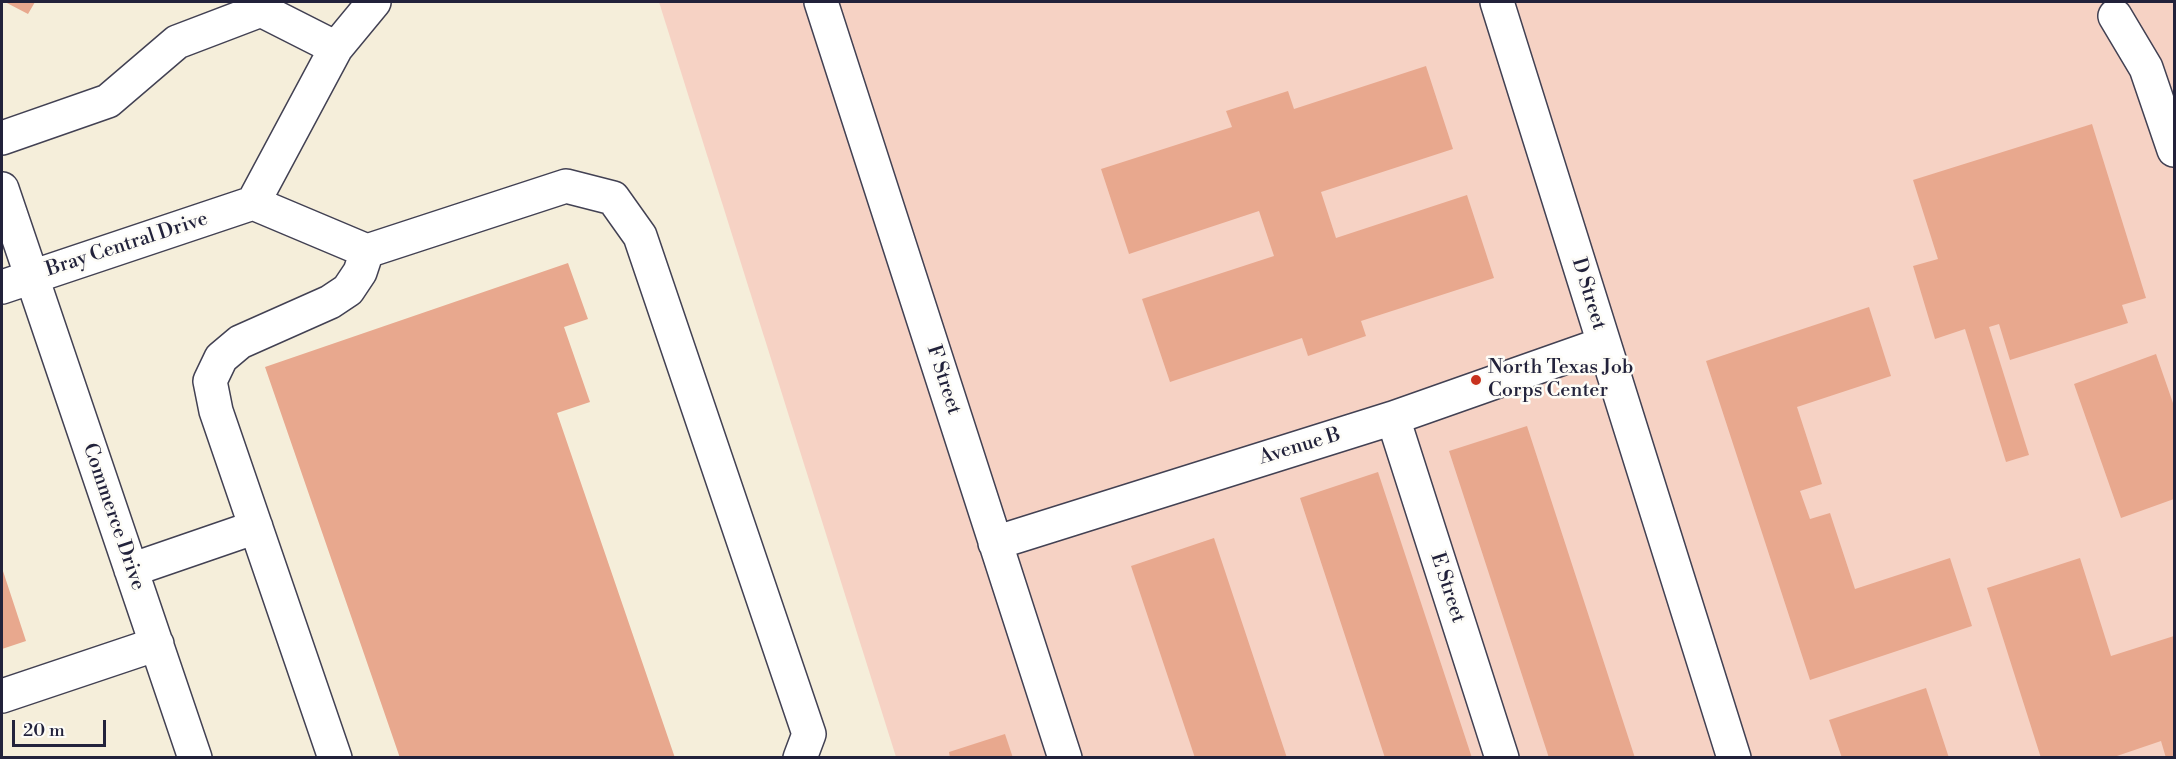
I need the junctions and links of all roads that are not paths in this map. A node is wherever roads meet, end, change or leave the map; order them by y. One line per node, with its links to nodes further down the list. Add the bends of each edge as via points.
1 (375, 2): 6 (street)
2 (821, 2): 18 (street, F Street)
3 (1497, 2): 15 (street, D Street)
4 (286, 13): 6 (street); 8 (street, via 261,10 177,42 108,101)
5 (2115, 16): 10 (street, via 2146,68)
6 (336, 48): 12 (street)
7 (2, 110): 8 (street)
8 (34, 127): 9 (street)
9 (2, 138)
10 (2175, 150)
11 (2, 189): 14 (street, Commerce Drive)
12 (253, 203): 13 (street); 14 (street, Bray Central Drive)
13 (367, 251): 17 (street, via 348,290 330,302 240,342 221,358 210,381 216,411); 24 (street, via 566,186 613,198 639,236 809,734)
14 (16, 282): 19 (street, Commerce Drive)
15 (1603, 344): 16 (street, Avenue B); 27 (street, D Street)
16 (1393, 418): 18 (street, Avenue B); 26 (street, E Street)
17 (256, 527): 19 (street); 23 (street)
18 (995, 543): 25 (street, F Street)
19 (131, 570): 20 (street, Commerce Drive)
20 (157, 645): 21 (street); 22 (street, Commerce Drive)
21 (2, 696)
22 (195, 758)
23 (335, 758)
24 (800, 758)
25 (1065, 758)
26 (1502, 758)
27 (1734, 758)

